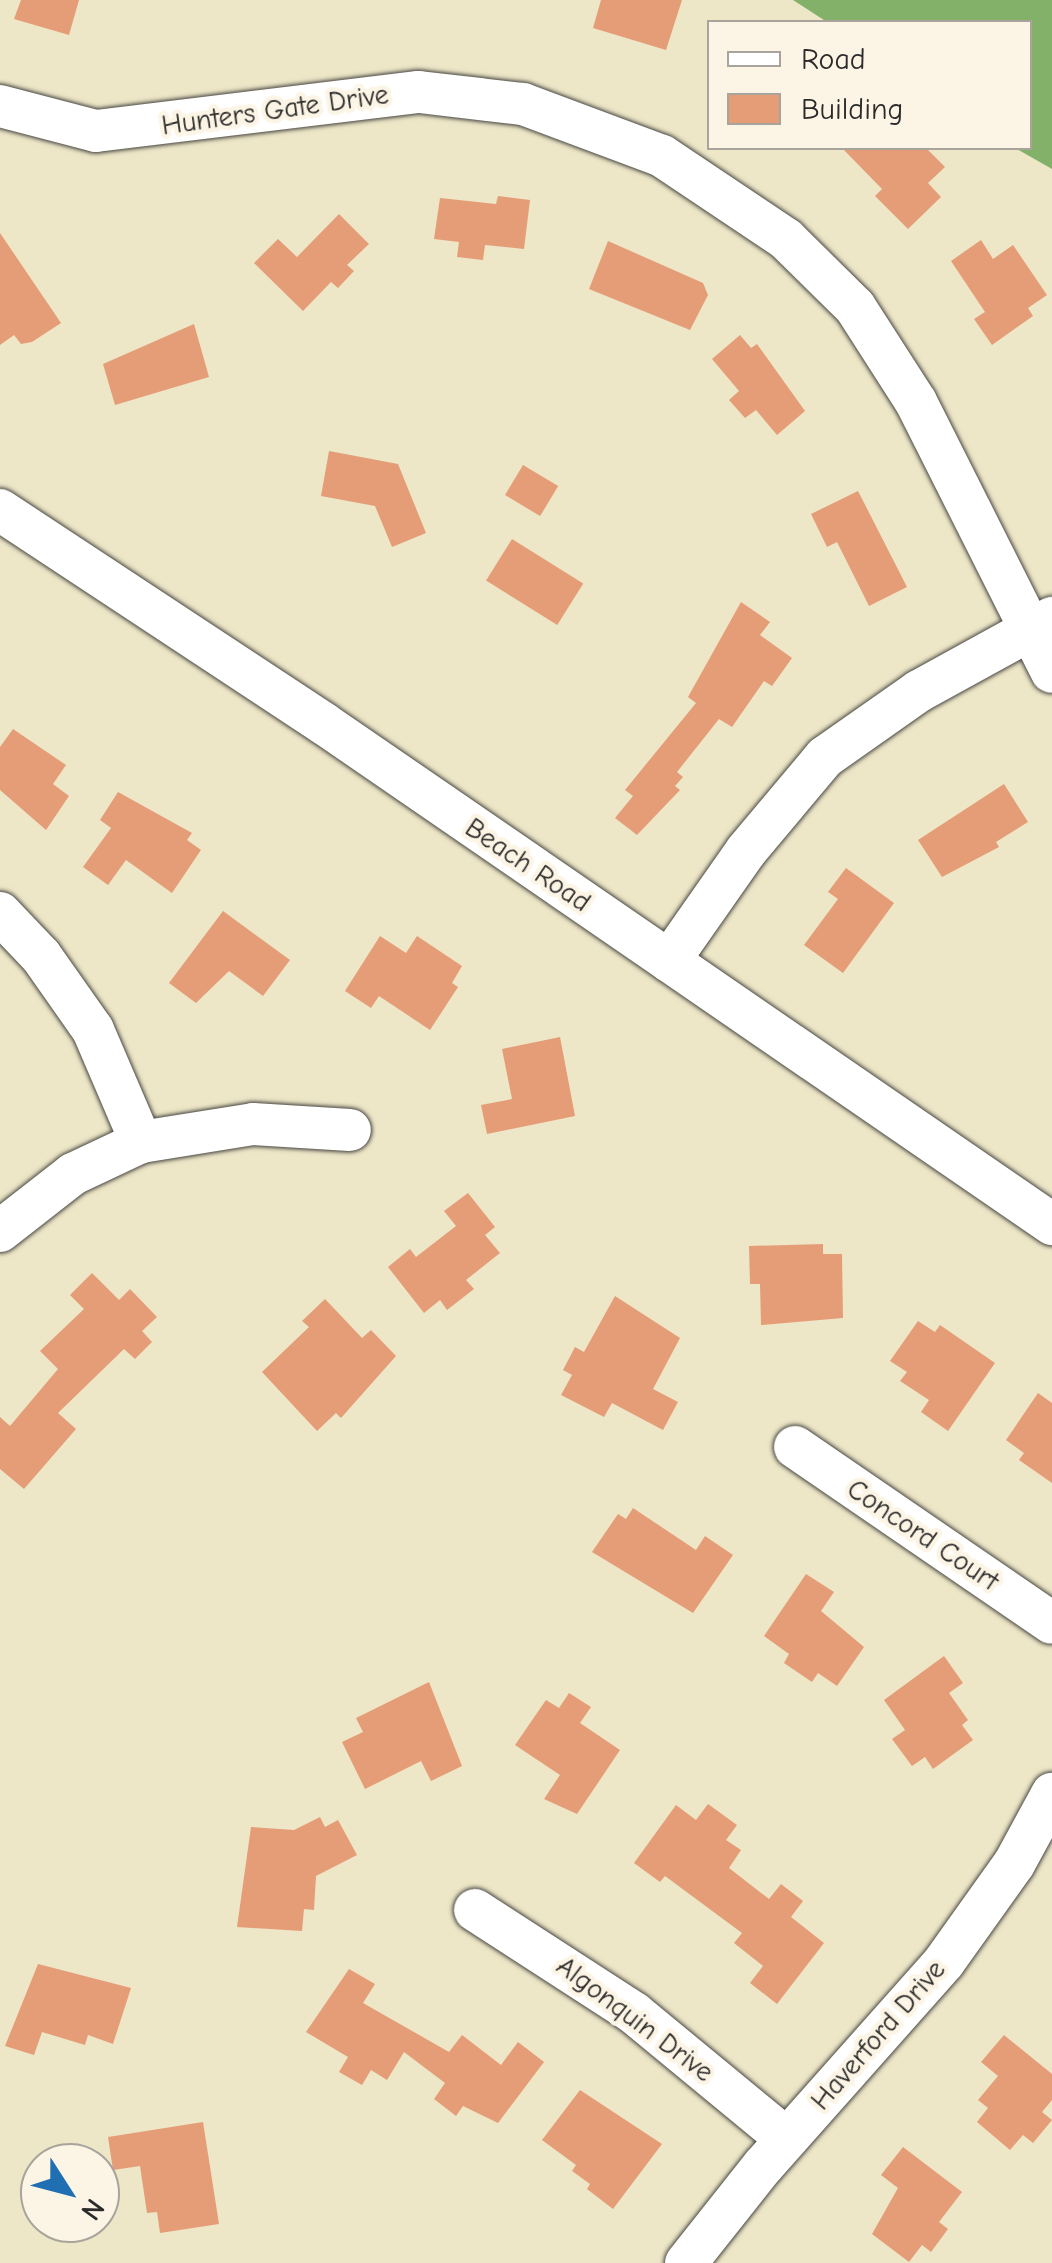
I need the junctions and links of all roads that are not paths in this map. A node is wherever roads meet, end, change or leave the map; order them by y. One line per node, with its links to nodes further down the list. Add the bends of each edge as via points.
1 (0, 106): 3 (street, Hunters Gate Drive, via 96,131 174,126 364,96 456,95 571,117 662,156 786,239 854,308 916,402)
2 (0, 510): 6 (street, Beach Road)
3 (1041, 624): 4 (street, Hunters Gate Drive); 6 (street, via 918,691 826,758 746,851)
4 (1052, 672)
5 (0, 913): 8 (street, via 85,1018)
6 (669, 961): 9 (street, Beach Road)
7 (350, 1130): 8 (street, via 254,1124)
8 (142, 1142): 10 (street, via 74,1174)
9 (1052, 1224)
10 (0, 1231)
11 (795, 1447): 12 (street, Concord Court)
12 (1052, 1623)
13 (1052, 1794): 15 (street, Haverford Drive, via 1014,1864 944,1962)
14 (475, 1910): 15 (street, Algonquin Drive, via 634,2013)
15 (787, 2139): 16 (street, Haverford Drive)
16 (686, 2263)

